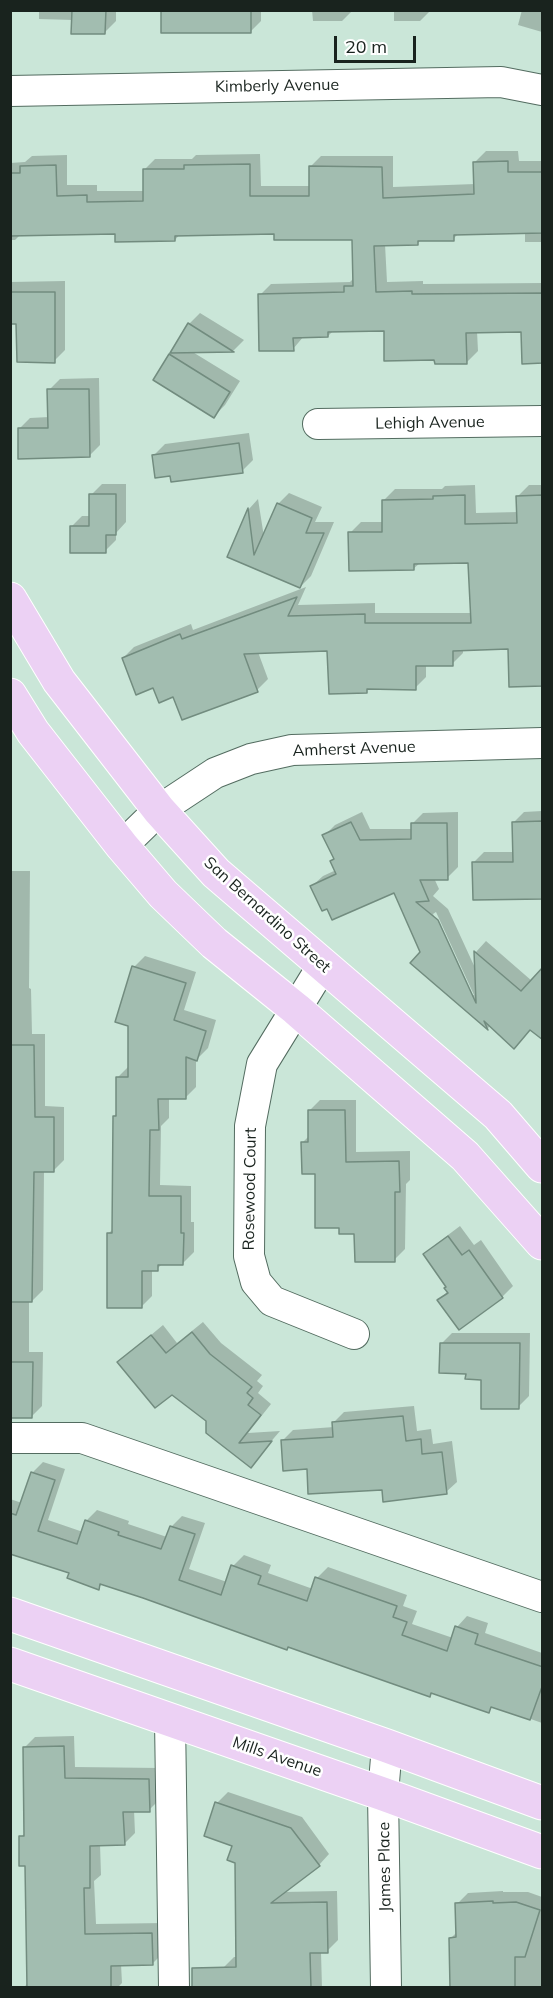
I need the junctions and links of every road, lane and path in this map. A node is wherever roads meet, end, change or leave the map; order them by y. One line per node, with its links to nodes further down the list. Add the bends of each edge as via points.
1 (543, 90): 2 (street, Kimberly Avenue, via 501,81)
2 (10, 91)
3 (543, 421): 4 (street, Lehigh Avenue)
4 (318, 424)
5 (10, 599): 8 (main road, San Bernardino Street, via 59,681)
6 (10, 695): 9 (main road, via 33,732)
7 (543, 743): 8 (street, Amherst Avenue, via 292,750 251,759 215,773)
8 (159, 810): 9 (street, Amherst Avenue); 10 (main road, San Bernardino Street, via 216,873)
9 (122, 846): 11 (main road, via 163,894 206,935)
10 (323, 965): 11 (street, Rosewood Court); 12 (main road, San Bernardino Street, via 498,1115)
11 (296, 1008): 13 (main road, via 465,1156); 14 (street, Rosewood Court, via 262,1064 250,1126 249,1256 255,1282 272,1301)
12 (543, 1166)
13 (543, 1244)
14 (354, 1334)
15 (10, 1438): 16 (street, via 82,1438)
16 (543, 1596)
17 (10, 1614): 20 (main road)
18 (10, 1664): 19 (main road, Mills Avenue)
19 (170, 1720): 21 (main road, Mills Avenue); 24 (street)
20 (387, 1746): 21 (street, James Place); 22 (main road)
21 (383, 1794): 23 (main road, Mills Avenue); 25 (street, James Place)
22 (543, 1803)
23 (543, 1852)
24 (174, 1988)
25 (386, 1988)

